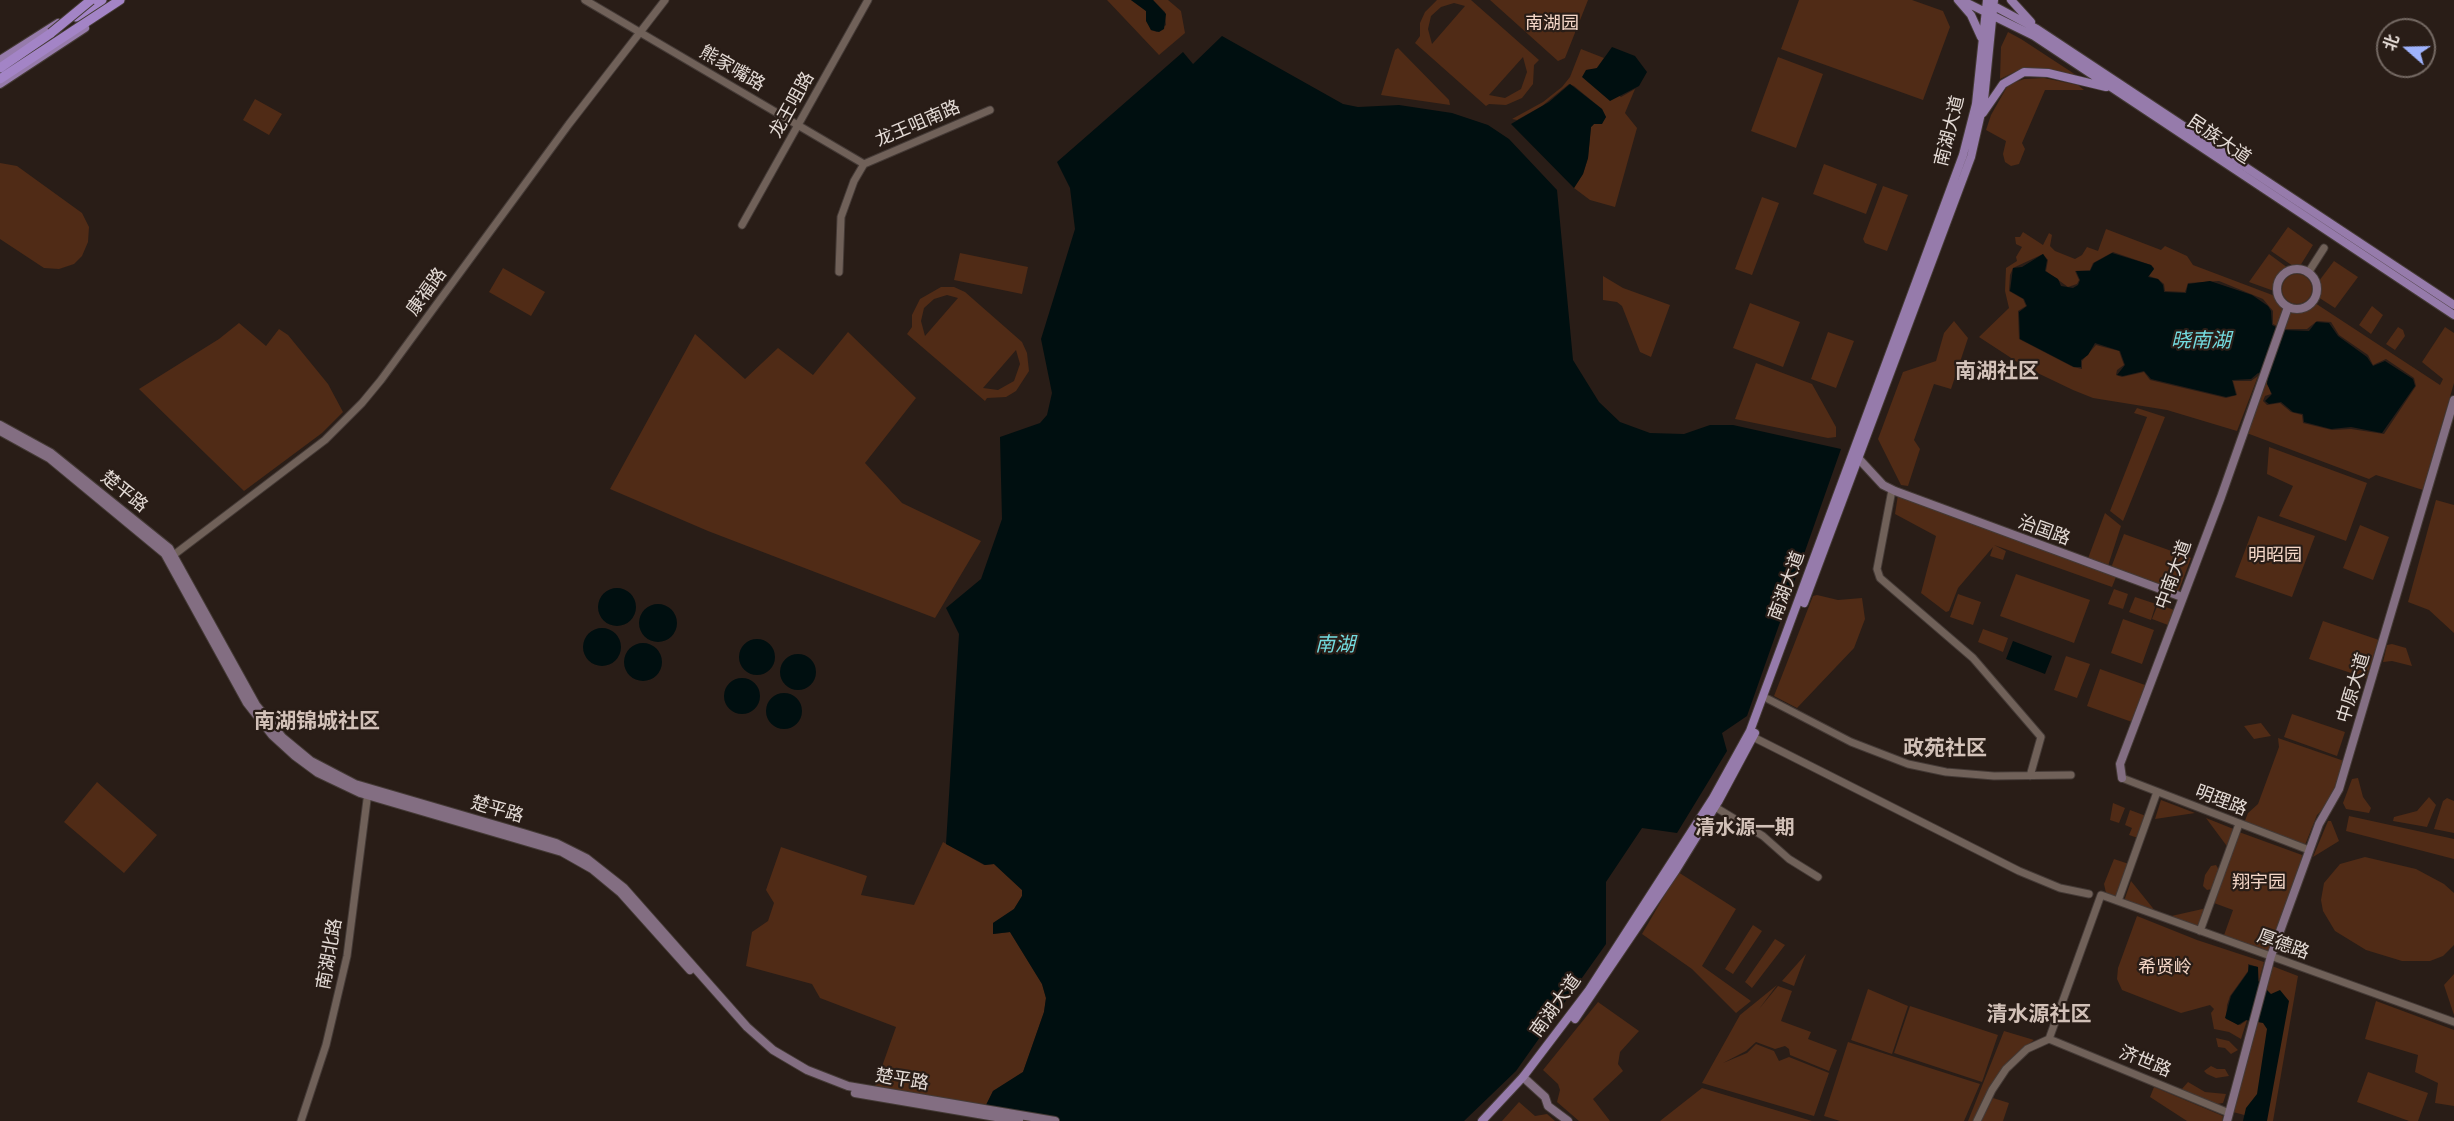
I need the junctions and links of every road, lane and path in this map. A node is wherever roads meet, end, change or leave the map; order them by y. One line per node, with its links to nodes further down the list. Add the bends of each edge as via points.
1 (92, 0): 13 (highway, bridge); 15 (main road)
2 (102, 0): 13 (highway, bridge)
3 (120, 0): 17 (highway)
4 (127, 0): 18 (main road)
5 (585, 0): 12 (street, 熊家嘴路)
6 (665, 0): 12 (street, 康福路)
7 (868, 0): 22 (street, 龙王咀路)
8 (1959, 0): 10 (main road, 民族大道); 14 (main road, via 1974,19)
9 (2011, 0): 11 (main road)
10 (1989, 4): 11 (main road, 民族大道); 14 (main road, 南湖大道); 19 (main road, 民族大道); 21 (main road, 南湖大道)
11 (2037, 29): 28 (main road, 民族大道)
12 (639, 32): 22 (street, 熊家嘴路); 36 (street, 康福路, via 369,395 325,441)
13 (51, 33): 16 (highway)
14 (1983, 44): 34 (main road, 南湖大道, via 1974,118 1966,147)
15 (0, 60)
16 (0, 68)
17 (0, 79)
18 (0, 84)
19 (2111, 88): 21 (main road, via 2048,73 2024,72 2003,84); 30 (main road, 民族大道)
20 (990, 110): 23 (street, 龙王咀南路)
21 (1982, 115): 34 (main road, 南湖大道, via 1963,178)
22 (797, 125): 23 (street, 熊家嘴路); 24 (street, 龙王咀路)
23 (864, 164): 26 (street, 龙王咀南路, via 842,217)
24 (742, 225)
25 (2324, 248): 27 (street)
26 (839, 272)
27 (2308, 273): 29 (main road, via 2316,284 2314,299 2305,307); 29 (main road, via 2294,269 2281,277 2278,295)
28 (2454, 305)
29 (2288, 307): 37 (main road, 中南大道)
30 (2454, 315)
31 (2454, 400): 47 (main road, 中原大道, via 2339,789)
32 (0, 425): 36 (main road, 楚平路, via 51,453)
33 (0, 431): 36 (main road, 楚平路, via 49,458)
34 (1856, 458): 35 (main road, 治国路); 38 (main road, 南湖大道); 55 (main road, 南湖大道, via 1750,731 1713,798 1589,990)
35 (1894, 491): 37 (main road, 治国路); 41 (street, via 1877,569 1880,578 1973,658 2041,738)
36 (171, 556): 43 (main road, 楚平路, via 248,703 273,735 313,769)
37 (2182, 597): 42 (main road, 中南大道, via 2120,764)
38 (1768, 699): 39 (main road, 南湖大道); 41 (street, via 1851,742 1908,764 1946,772)
39 (1753, 737): 45 (main road, 南湖大道); 49 (street, via 2026,874 2060,888)
40 (2071, 775): 41 (street)
41 (2030, 776)
42 (2122, 778): 44 (street, 明理路)
43 (368, 792): 56 (main road, 楚平路, via 542,844 577,860 628,901 736,1023 769,1053 804,1074 839,1088); 58 (street, 南湖北路, via 347,956 326,1045)
44 (2157, 792): 46 (street, 明理路); 50 (street)
45 (1715, 807): 48 (street); 55 (main road, 南湖大道, via 1594,994)
46 (2239, 824): 47 (street, 明理路); 51 (street)
47 (2309, 849): 52 (main road, 中原大道)
48 (1818, 877)
49 (2090, 894)
50 (2118, 901): 51 (street, 厚德路); 54 (street, 厚德路, via 2101,895)
51 (2200, 931): 52 (street, 厚德路)
52 (2271, 957): 53 (street, 厚德路); 57 (main road, 中原大道)
53 (2454, 1022)
54 (2049, 1039): 57 (street, 济世路); 64 (street, via 2027,1049 2006,1069)
55 (1524, 1078): 61 (main road, 南湖大道); 62 (main road, 南湖大道); 63 (main road, via 1545,1097 1548,1106)
56 (932, 1104): 59 (main road, 楚平路); 60 (main road, 楚平路)
57 (2228, 1117)
58 (301, 1121)
59 (1019, 1121)
60 (1055, 1121)
61 (1482, 1121)
62 (1489, 1121)
63 (1568, 1121)
64 (1977, 1121)

